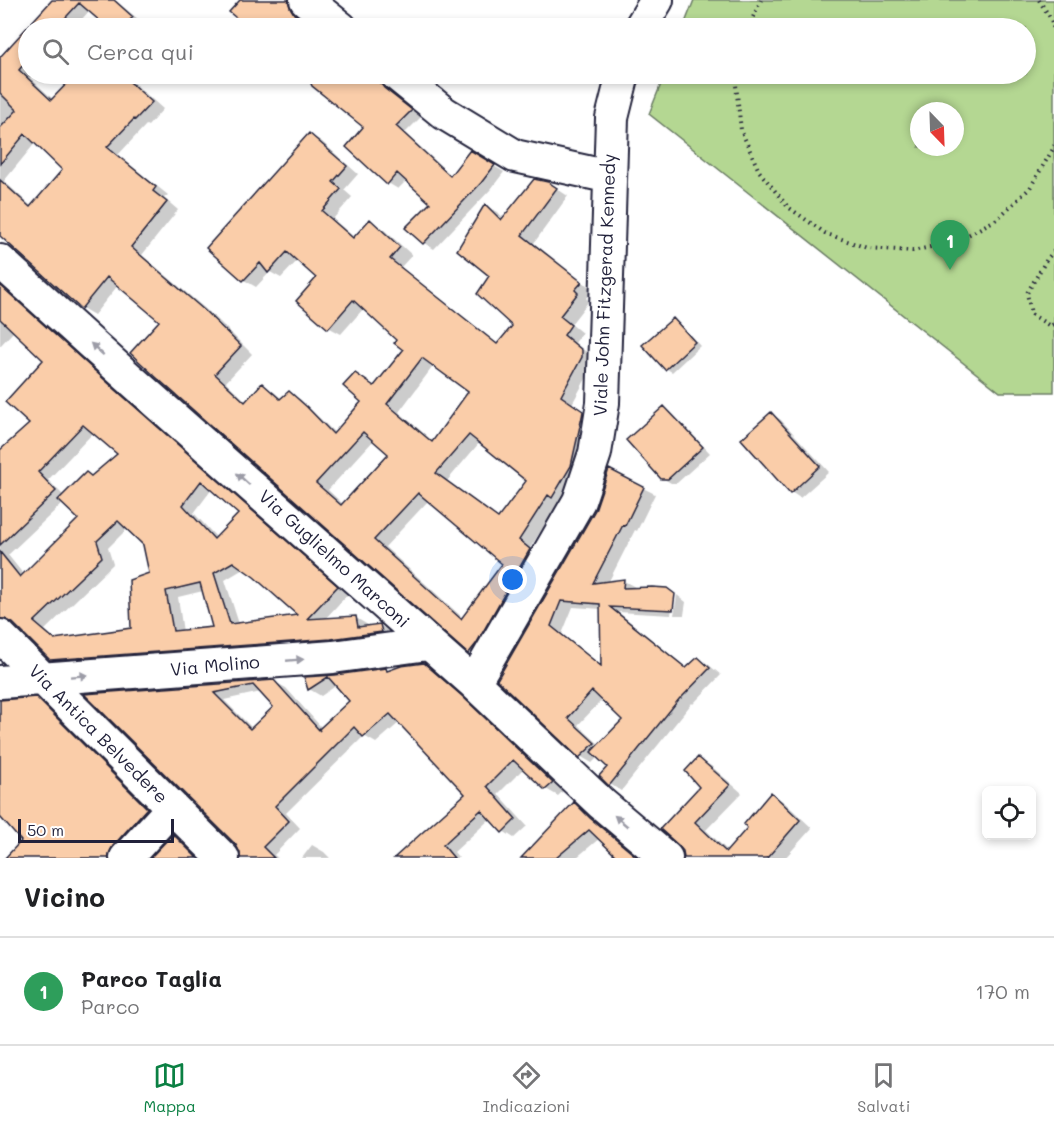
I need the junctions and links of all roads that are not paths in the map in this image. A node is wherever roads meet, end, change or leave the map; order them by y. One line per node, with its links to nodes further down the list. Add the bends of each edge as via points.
1 (306, 0): 3 (street)
2 (657, 0): 4 (street)
3 (328, 18)
4 (646, 18)
5 (408, 84): 7 (street, via 444,113 515,156)
6 (620, 84): 7 (street, Viale John Fitzgerad Kennedy, via 612,118)
7 (610, 177): 13 (street, Viale John Fitzgerad Kennedy, via 603,403 595,453 579,501)
8 (0, 261): 10 (street, Via Guglielmo Marconi, one-way to 8)
9 (0, 636): 11 (street, Via Antica Belvedere)
10 (428, 644): 11 (street, Via Molino, one-way to 10, via 333,657); 13 (street, Via Guglielmo Marconi)
11 (42, 678): 12 (street, Via Molino); 14 (street, Via Antica Belvedere)
12 (0, 681)
13 (474, 683): 17 (street, Via Guglielmo Marconi, one-way to 13, via 602,804)
14 (172, 808): 15 (street); 16 (street, Via Antica Belvedere)
15 (126, 858)
16 (222, 858)
17 (666, 858)

